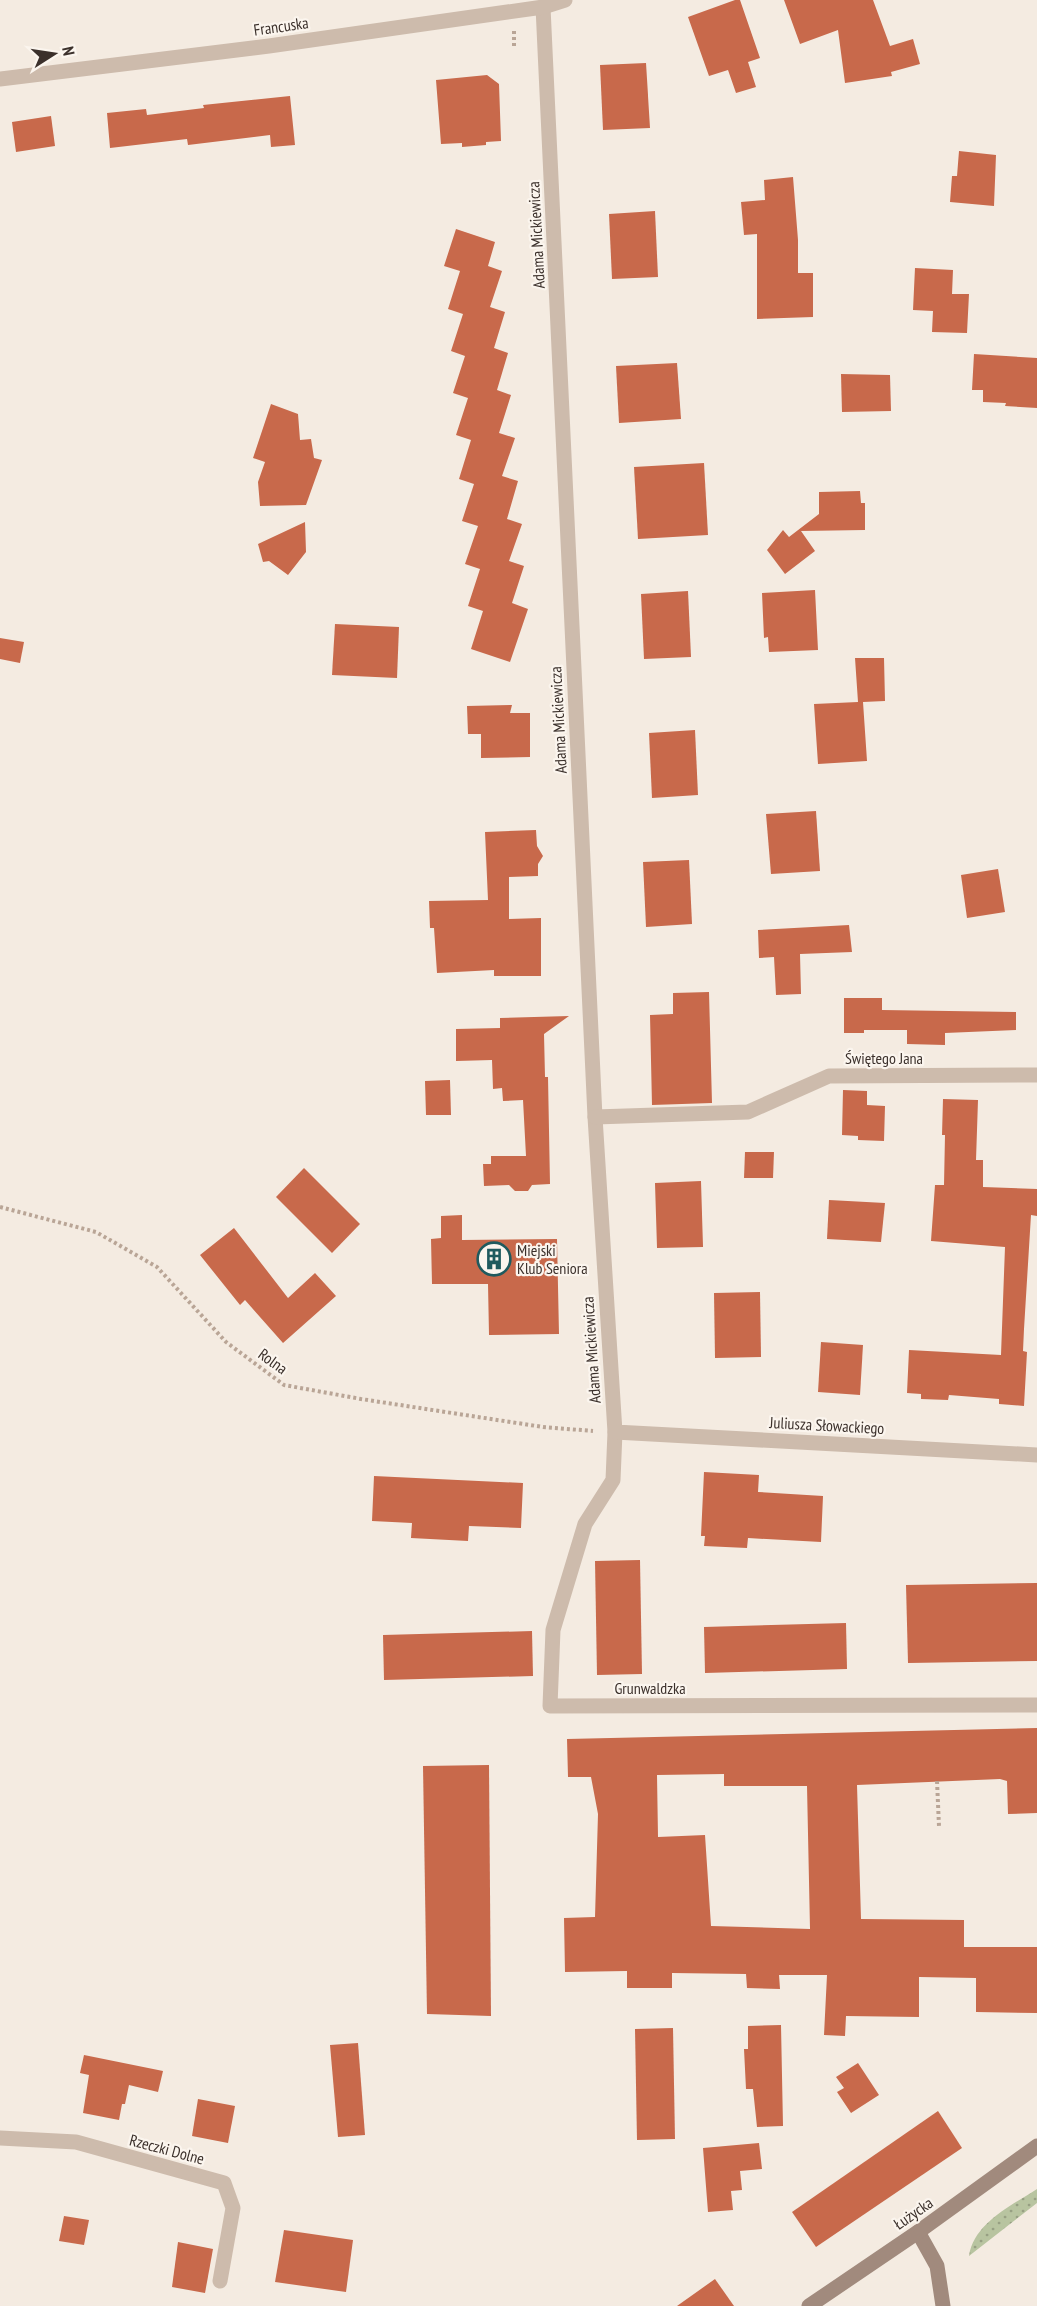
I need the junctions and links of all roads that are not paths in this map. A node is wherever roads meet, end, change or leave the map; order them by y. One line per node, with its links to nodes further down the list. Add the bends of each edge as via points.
1 (565, 0): 2 (street, Francuska)
2 (543, 7): 3 (street, Francuska); 5 (street, Adama Mickiewicza)
3 (0, 79)
4 (1037, 1075): 5 (street, Świętego Jana, via 829,1076 748,1112)
5 (595, 1117): 6 (street, Adama Mickiewicza)
6 (615, 1432): 7 (street, Juliusza Słowackiego); 8 (street, Grunwaldzka, via 613,1480 585,1524 553,1630 550,1706)
7 (1037, 1455)
8 (1037, 1705)
9 (0, 2138): 12 (street, Rzeczki Dolne, via 76,2142 224,2183 233,2208)
10 (1037, 2146): 11 (main road, Łużycka)
11 (918, 2232): 13 (main road, Łużycka); 14 (main road, via 937,2266)
12 (220, 2281)
13 (809, 2306)
14 (943, 2306)

